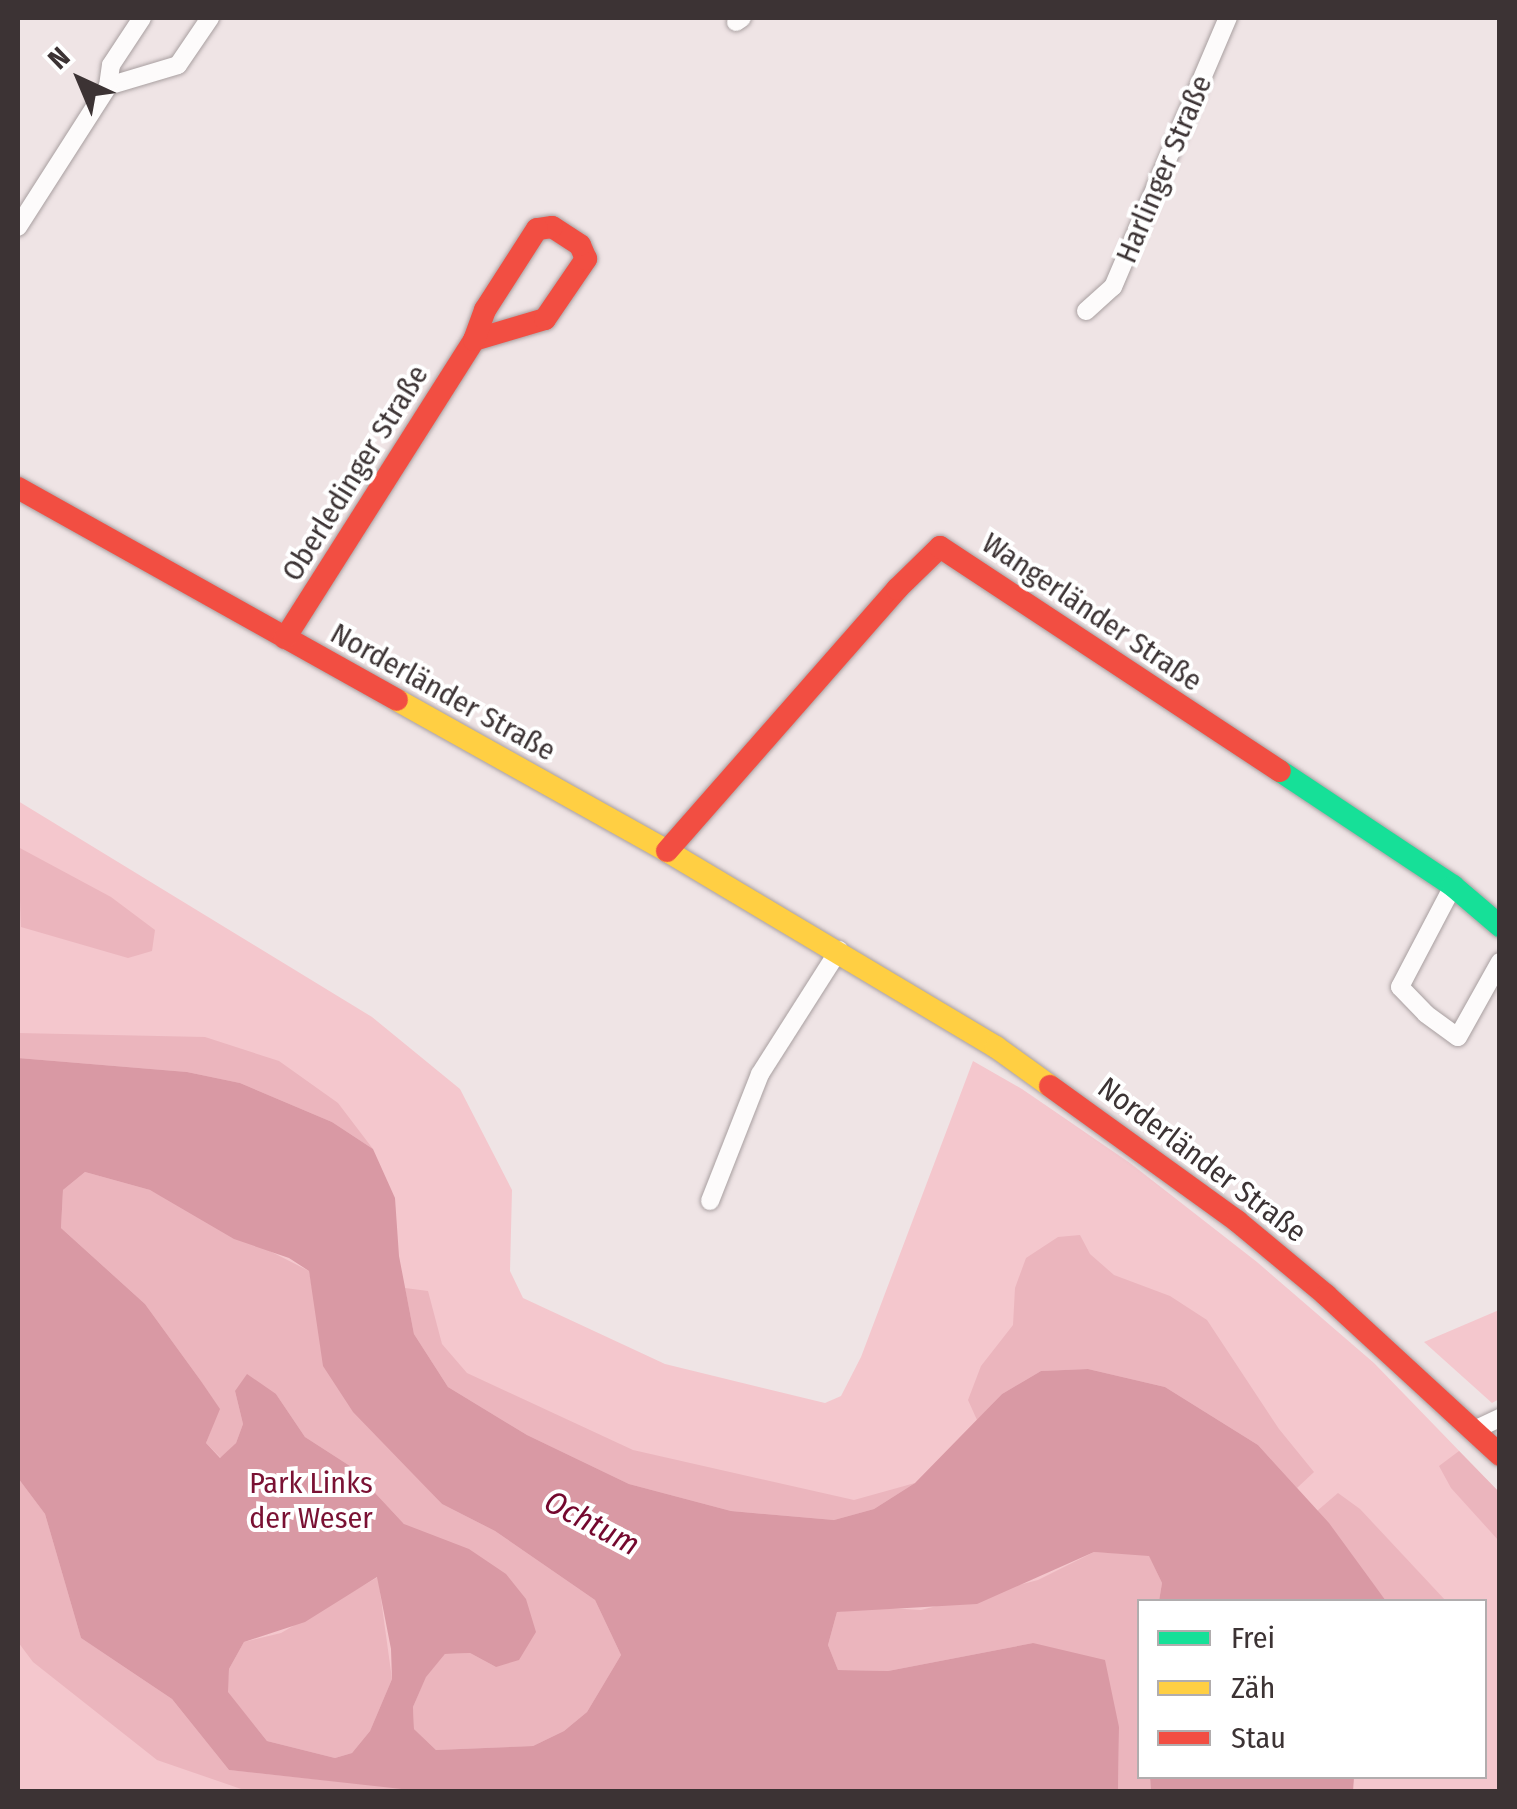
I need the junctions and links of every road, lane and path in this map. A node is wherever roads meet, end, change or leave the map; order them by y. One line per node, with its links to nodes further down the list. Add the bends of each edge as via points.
1 (142, 18): 4 (street, via 111,65)
2 (210, 18): 4 (street, via 178,64)
3 (1228, 18): 6 (street, Harlinger Straße, via 1113,287)
4 (108, 86): 5 (street)
5 (18, 226)
6 (1086, 310)
7 (474, 340): 7 (street, Oberledinger Straße, via 545,318 586,259 580,246 552,227 537,229 485,310); 9 (street, Oberledinger Straße)
8 (18, 488): 9 (street, Norderländer Straße)
9 (285, 638): 10 (street, Norderländer Straße)
10 (667, 851): 11 (street, Wangerländer Straße, via 940,547); 13 (street, Norderländer Straße)
11 (1453, 886): 12 (street); 14 (street, via 1400,987 1458,1037)
12 (1500, 926)
13 (839, 950): 15 (street, via 760,1074); 17 (street, Norderländer Straße, via 1012,1058 1237,1220)
14 (1500, 962)
15 (710, 1201)
16 (1500, 1418): 17 (street)
17 (1474, 1430): 18 (street, Norderländer Straße)
18 (1500, 1454)

